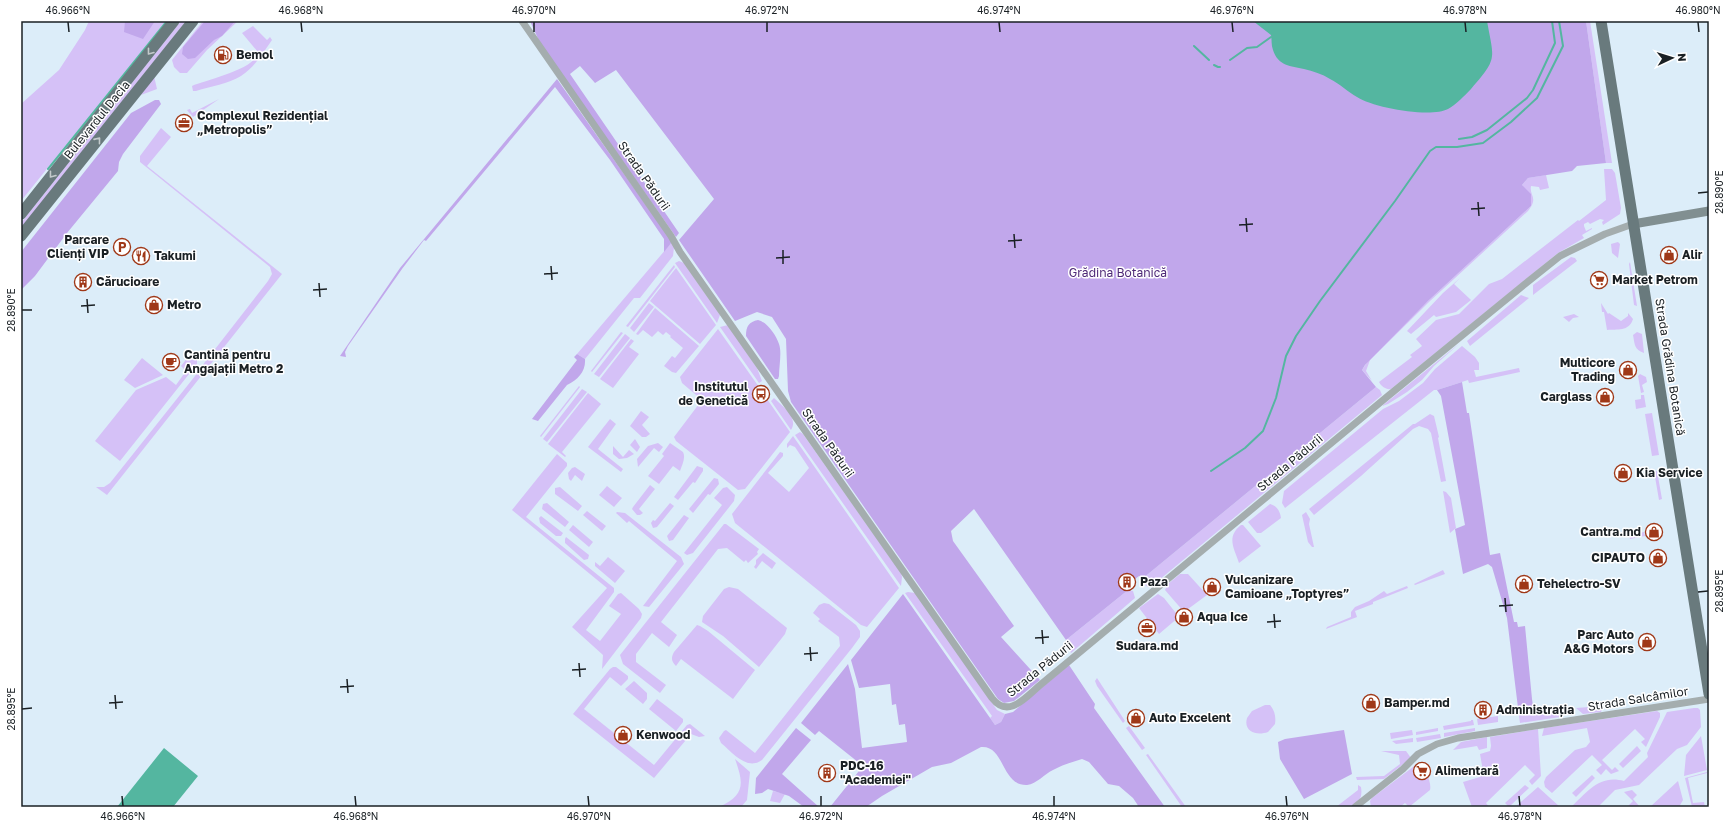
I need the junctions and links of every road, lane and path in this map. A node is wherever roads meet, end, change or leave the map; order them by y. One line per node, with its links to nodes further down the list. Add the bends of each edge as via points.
1 (174, 21): 6 (main road, Bulevardul Dacia, one-way to 6)
2 (193, 21): 8 (main road, Bulevardul Dacia, one-way to 2)
3 (522, 21): 7 (street, Strada Pădurii, via 914,588 992,698 1002,707 1012,707 1038,688 1415,373 1560,256 1605,234)
4 (1601, 21): 7 (main road, Strada Grădina Botanică)
5 (1709, 211): 7 (main road, Strada Pădurii)
6 (21, 214)
7 (1634, 224): 9 (main road, Strada Grădina Botanică)
8 (21, 236)
9 (1709, 694)
10 (1709, 699): 11 (street, Strada Salcâmilor, via 1458,738 1437,744 1418,754)
11 (1355, 807)

